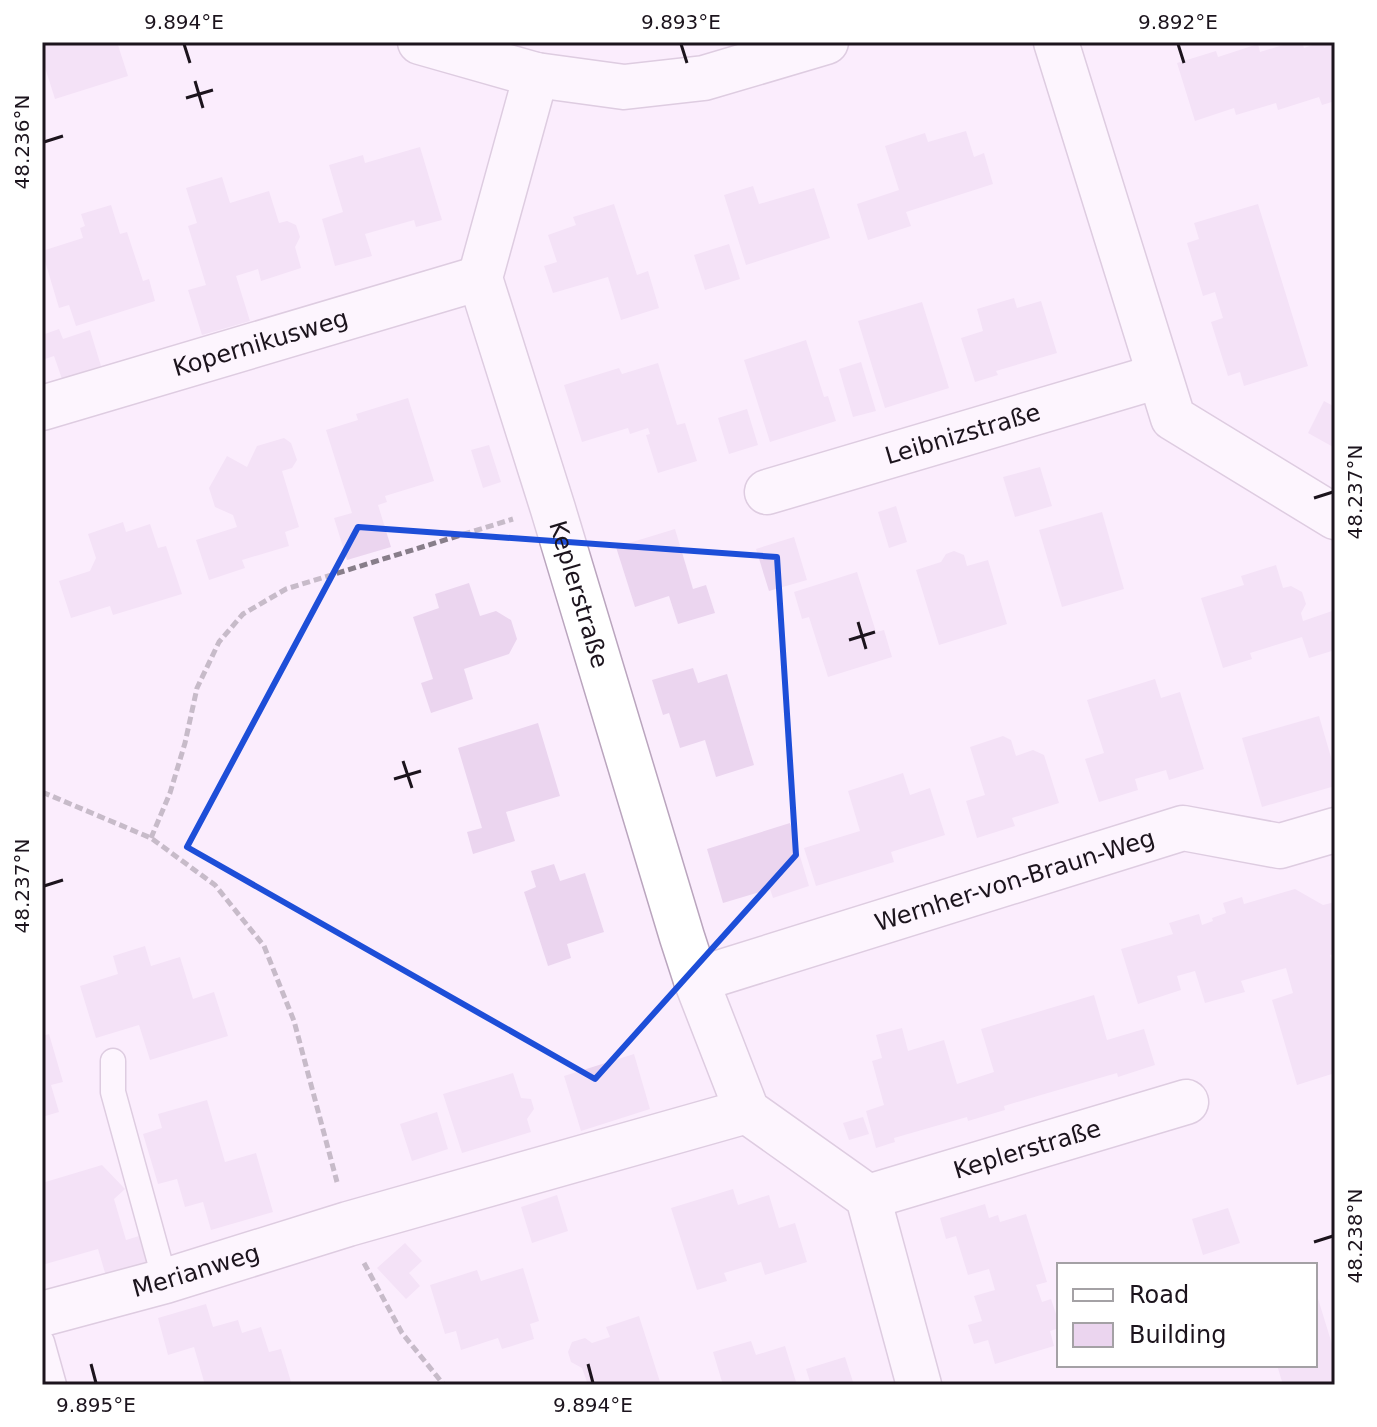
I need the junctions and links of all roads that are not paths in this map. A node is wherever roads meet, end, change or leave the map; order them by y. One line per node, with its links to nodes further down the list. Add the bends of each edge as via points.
1 (420, 42): 4 (street)
2 (826, 42): 4 (street, via 691,80 624,87)
3 (1056, 42): 6 (street)
4 (536, 75): 5 (street)
5 (480, 278): 7 (street, Kopernikusweg); 11 (street, Keplerstraße)
6 (1159, 376): 8 (street, Leibnizstraße); 9 (street, via 1173,418)
7 (42, 408)
8 (767, 492)
9 (1335, 517)
10 (1335, 830): 11 (street, Wernher-von-Braun-Weg, via 1280,846 1183,828)
11 (696, 980): 14 (street, Keplerstraße)
12 (113, 1061): 16 (lane, via 113,1092)
13 (1186, 1102): 15 (street, Keplerstraße)
14 (747, 1111): 15 (street); 16 (street, Merianweg)
15 (868, 1197): 20 (street)
16 (165, 1281): 17 (street, Merianweg)
17 (42, 1314)
18 (42, 1342): 19 (lane)
19 (54, 1385)
20 (919, 1385)

